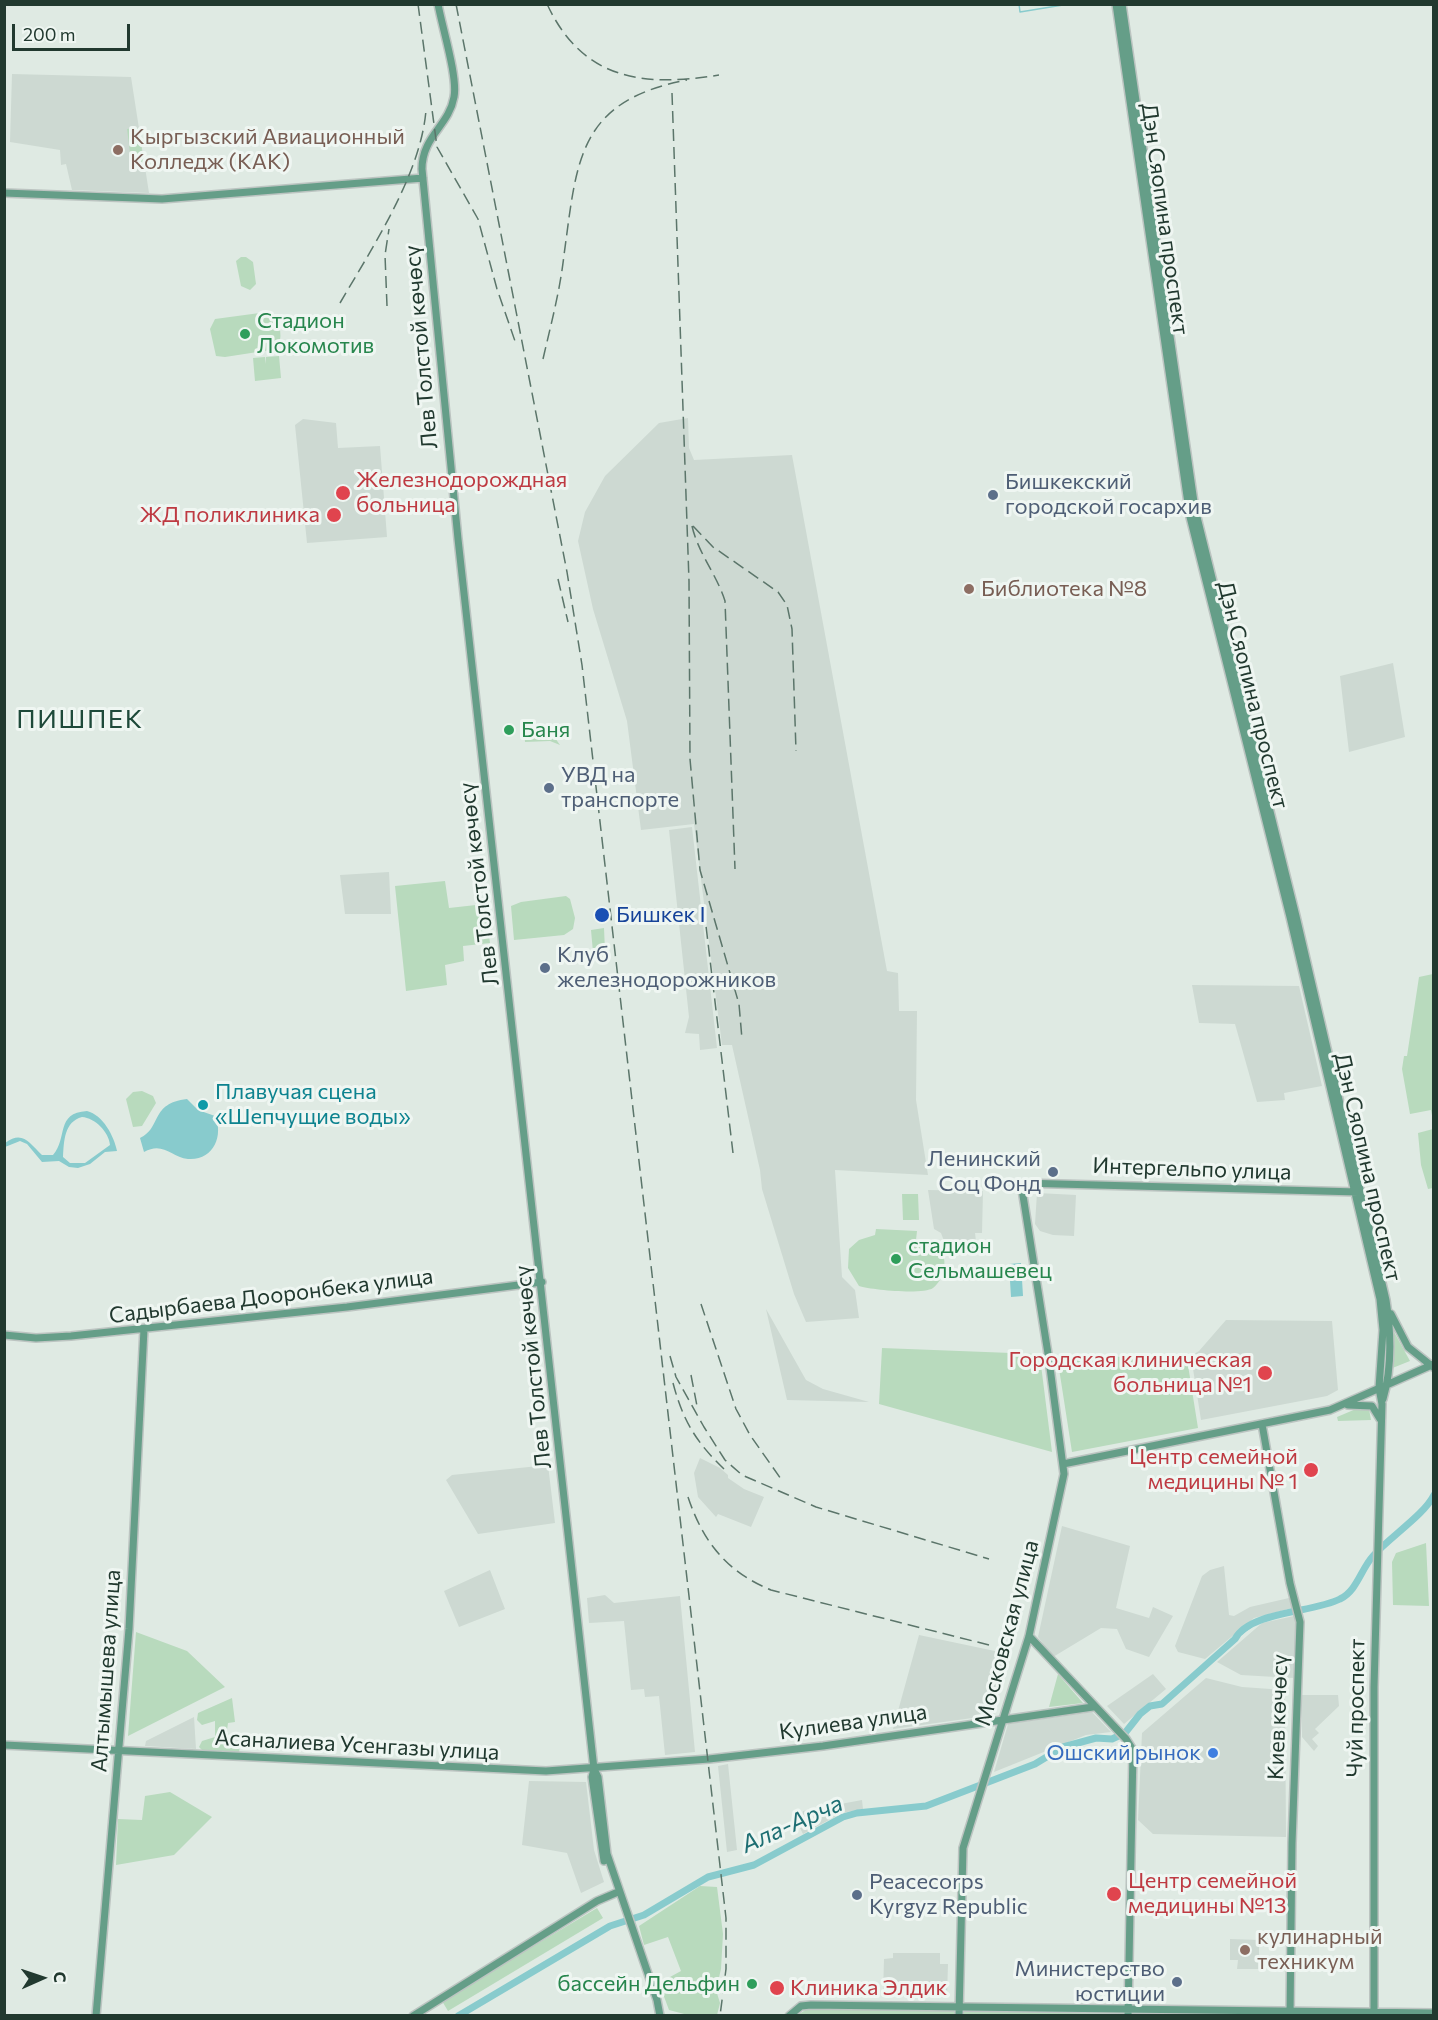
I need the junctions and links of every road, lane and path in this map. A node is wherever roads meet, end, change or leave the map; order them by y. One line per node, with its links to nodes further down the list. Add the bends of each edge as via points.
1 (438, 4): 4 (main road, Лев Толстой көчөсү, via 454,96 423,153)
2 (1116, 4): 7 (main road, Дэн Сяопина проспект, via 1190,517)
3 (1122, 4): 7 (main road, Дэн Сяопина проспект, via 1195,508)
4 (423, 178): 5 (main road, via 162,199); 8 (main road, Лев Толстой көчөсү, via 458,539)
5 (4, 193)
6 (1021, 1183): 7 (main road, Интергельпо улица); 19 (main road, Московская улица)
7 (1358, 1192): 9 (main road, Дэн Сяопина проспект); 14 (main road, Дэн Сяопина проспект, via 1381,1306)
8 (542, 1282): 10 (main road, Садырбаева Дооронбека улица); 26 (main road, Лев Толстой көчөсү)
9 (1386, 1300): 12 (main road, via 1405,1343); 13 (main road, Дэн Сяопина проспект, via 1390,1328)
10 (144, 1329): 11 (main road, Садырбаева Дооронбека улица, via 51,1338); 24 (main road, Алтымышева улица)
11 (4, 1335)
12 (1433, 1365): 13 (main road)
13 (1387, 1384): 14 (main road); 15 (main road, Чуй проспект)
14 (1379, 1388): 15 (main road, Чуй проспект); 16 (main road)
15 (1382, 1402): 17 (main road, Чуй проспект)
16 (1343, 1405): 17 (main road, via 1372,1406); 18 (main road)
17 (1382, 1423): 34 (main road, Чуй проспект, via 1374,1687)
18 (1262, 1424): 19 (main road); 33 (main road, Киев көчөсү, via 1299,1616)
19 (1064, 1464): 20 (main road, Московская улица)
20 (1029, 1636): 21 (main road); 22 (main road, Московская улица)
21 (1093, 1707): 22 (main road, Кулиева улица); 31 (main road, via 1133,1750)
22 (1003, 1718): 25 (main road, Кулиева улица); 30 (main road, Московская улица, via 963,1848)
23 (4, 1745): 24 (main road, Асаналиева Усенгазы улица)
24 (120, 1750): 26 (main road, Асаналиева Усенгазы улица, via 519,1770); 36 (main road, Алтымышева улица)
25 (708, 1759): 26 (main road, Асаналиева Усенгазы улица)
26 (594, 1769): 27 (main road, Лев Толстой көчөсү, via 599,1844)
27 (616, 1893): 28 (main road, Лев Толстой көчөсү); 37 (main road)
28 (629, 1930): 29 (main road, Лев Толстой көчөсү); 38 (main road, Лев Толстой көчөсү)
29 (657, 2000): 38 (main road, Лев Толстой көчөсү); 39 (main road)
30 (959, 2007): 31 (main road); 35 (main road, via 811,2005 801,2006); 40 (main road, Московская улица)
31 (1128, 2012): 33 (main road)
32 (1434, 2013): 34 (main road)
33 (1290, 2014): 34 (main road)
34 (1374, 2014)
35 (791, 2015)
36 (96, 2016)
37 (413, 2016)
38 (659, 2016)
39 (666, 2016)
40 (959, 2016)

